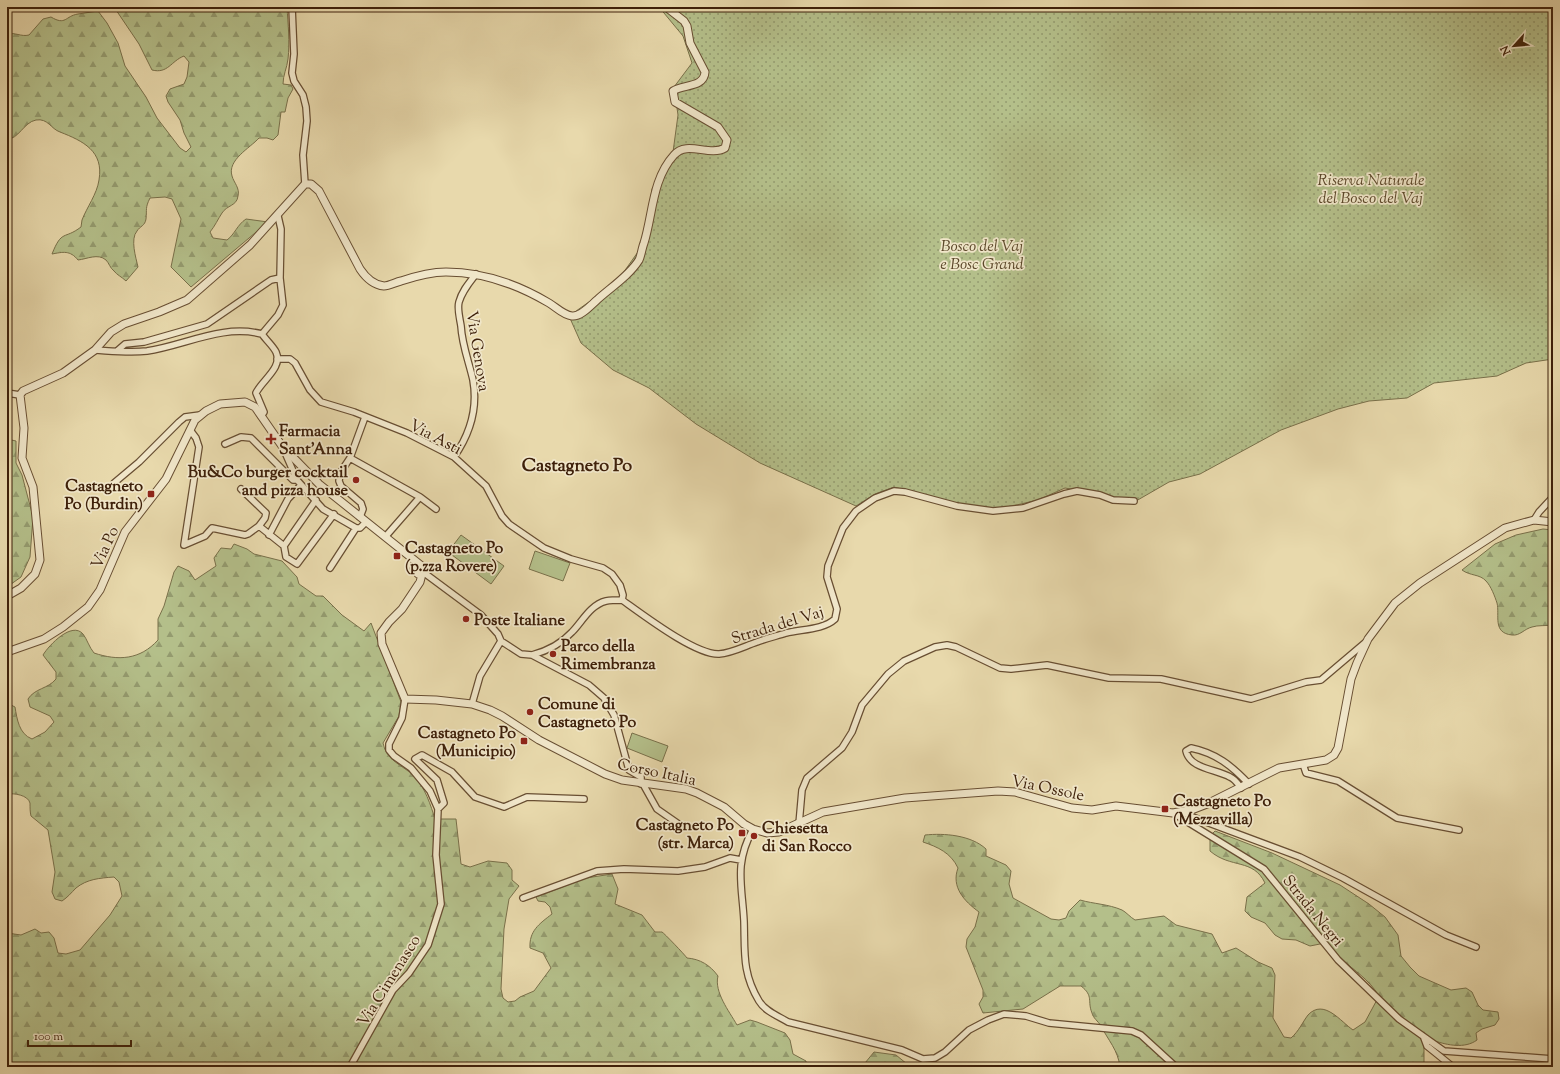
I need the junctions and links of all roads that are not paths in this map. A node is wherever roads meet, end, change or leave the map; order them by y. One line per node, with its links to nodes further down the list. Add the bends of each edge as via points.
1 (292, 7): 3 (street, via 292,73 306,107 303,155)
2 (666, 7): 5 (street, via 687,26 690,43 705,72 705,77 701,81 673,91 675,102 718,127 727,140 725,148 718,152 687,148 674,155 659,180 639,260 627,274 578,315 563,313 549,303 500,279)
3 (305, 184): 4 (street); 5 (street, via 311,184 319,190 360,269 373,283 384,286 433,272)
4 (278, 216): 6 (street, via 281,229); 8 (street, via 250,245 187,300 124,324 111,332)
5 (476, 274): 19 (street, Via Genova, via 466,286 458,304 462,335 473,381 474,404 470,430)
6 (280, 278): 7 (street, via 283,305); 9 (street, via 271,280 207,324 144,342 125,344)
7 (262, 334): 9 (street, via 242,331 206,335 148,350); 10 (street, via 276,352)
8 (95, 350): 9 (street); 12 (street, via 62,373 31,386)
9 (117, 351)
10 (277, 359): 13 (street, via 276,367 256,393 264,412); 15 (street, Via Asti, via 290,359 295,363 310,390 321,402)
11 (7, 393): 12 (street)
12 (20, 395): 40 (street, via 24,428 22,458 33,488 40,560 35,574 21,588)
13 (261, 416): 14 (street, via 255,408 245,402 220,404); 18 (street)
14 (198, 417): 16 (street, Via Po); 22 (street, via 190,416 179,422)
15 (365, 417): 19 (street, Via Asti, via 407,433); 20 (street)
16 (190, 430): 33 (street, via 199,447 184,545 204,536 212,528 245,535); 44 (street, Via Po, via 166,479 125,532 100,590 88,607 44,639)
17 (225, 444): 21 (street, via 241,437 250,438 293,480)
18 (282, 446): 21 (street); 30 (street, via 319,484)
19 (454, 457): 41 (street, Via Asti, via 486,486 509,524 544,548 603,568 612,574 620,585)
20 (350, 458): 24 (street); 30 (street, via 340,473 339,481 341,486 361,504)
21 (299, 482): 26 (street); 35 (street)
22 (114, 483)
23 (241, 489): 33 (street, via 266,513)
24 (420, 497): 28 (street); 36 (street)
25 (1553, 497): 31 (street)
26 (316, 500): 29 (street, via 323,509); 37 (street)
27 (1134, 501): 41 (street, Strada del Vaj, via 1113,500 1077,491 1024,508 993,512 957,506 905,492 894,491 875,498 856,510 843,528 828,566 827,577 837,609 835,619 825,626 801,629 727,653 717,654 691,644 657,626)
28 (436, 508)
29 (334, 514): 34 (street); 37 (street, via 297,564 286,557)
30 (363, 520): 34 (street, via 360,528); 36 (street)
31 (1534, 520): 32 (street, Via Ossole); 42 (street, Via Ossole, via 1512,525 1498,532 1420,584 1395,603)
32 (1553, 522)
33 (259, 526): 35 (street)
34 (356, 528): 38 (street)
35 (270, 535): 37 (street)
36 (386, 536): 39 (street, via 406,554)
37 (284, 546)
38 (330, 568)
39 (419, 571): 43 (street, via 481,615); 46 (street, via 415,586 402,609 383,629 381,638)
40 (7, 596)
41 (622, 600): 45 (street, via 606,601 597,605 572,633 558,644)
42 (1368, 639): 48 (street, Via Ossole, via 1351,679 1338,748 1330,758); 56 (street, via 1321,680 1251,699 1161,679 1109,678 1047,665 1000,668 956,647 935,647 904,661 888,674 862,705 852,732 842,748 807,778 802,790)
43 (501, 641): 45 (street, via 521,654); 47 (street, via 480,676)
44 (7, 652)
45 (532, 655): 49 (street, via 589,685 604,698 614,716 630,770 641,777)
46 (405, 699): 47 (street, Corso Italia); 53 (street, Via Cimenasco, via 402,718 389,744 389,750 411,768 430,790)
47 (472, 704): 49 (street, Corso Italia, via 502,716 538,740 605,774)
48 (1303, 764): 50 (street, Via Ossole, via 1279,768); 59 (street, via 1309,775 1338,782 1397,818)
49 (642, 784): 57 (street, via 657,809); 58 (street, Corso Italia, via 686,789 697,793 724,807)
50 (1249, 784): 51 (street, Via Ossole); 51 (street, via 1222,759 1191,748 1186,751 1191,760 1229,776)
51 (1241, 788): 54 (street, Via Ossole, via 1207,804)
52 (584, 799): 53 (street, Via Cimenasco, via 527,797 504,807 475,797 452,772 422,755 415,759 438,780 444,804)
53 (438, 809): 65 (street, Via Cimenasco, via 436,855 441,904 428,945 409,973 393,990)
54 (1182, 811): 55 (street, Via Ossole); 62 (street, via 1300,857 1446,935)
55 (1173, 813): 56 (street, Via Ossole, via 1116,806 1092,810 1072,808 1015,792 998,791 905,798 823,812); 63 (street, Strada Negri, via 1264,869 1338,960 1399,1019)
56 (799, 824): 58 (street, Via Ossole, via 779,832 766,833)
57 (680, 825)
58 (753, 829): 60 (street, via 746,841)
59 (1459, 830)
60 (741, 860): 61 (street, via 730,858 705,867 678,871 624,868 597,872); 66 (street, via 739,886 748,978 765,1008 788,1022 902,1050 923,1059 935,1058 945,1052 969,1030 988,1020 1004,1014 1026,1016 1049,1023 1132,1031 1141,1035)
61 (523, 898)
62 (1476, 947)
63 (1424, 1038): 64 (street, Strada Negri, via 1444,1051); 67 (street, Strada Negri, via 1427,1046)
64 (1553, 1059)
65 (350, 1067)
66 (1176, 1067)
67 (1453, 1067)

